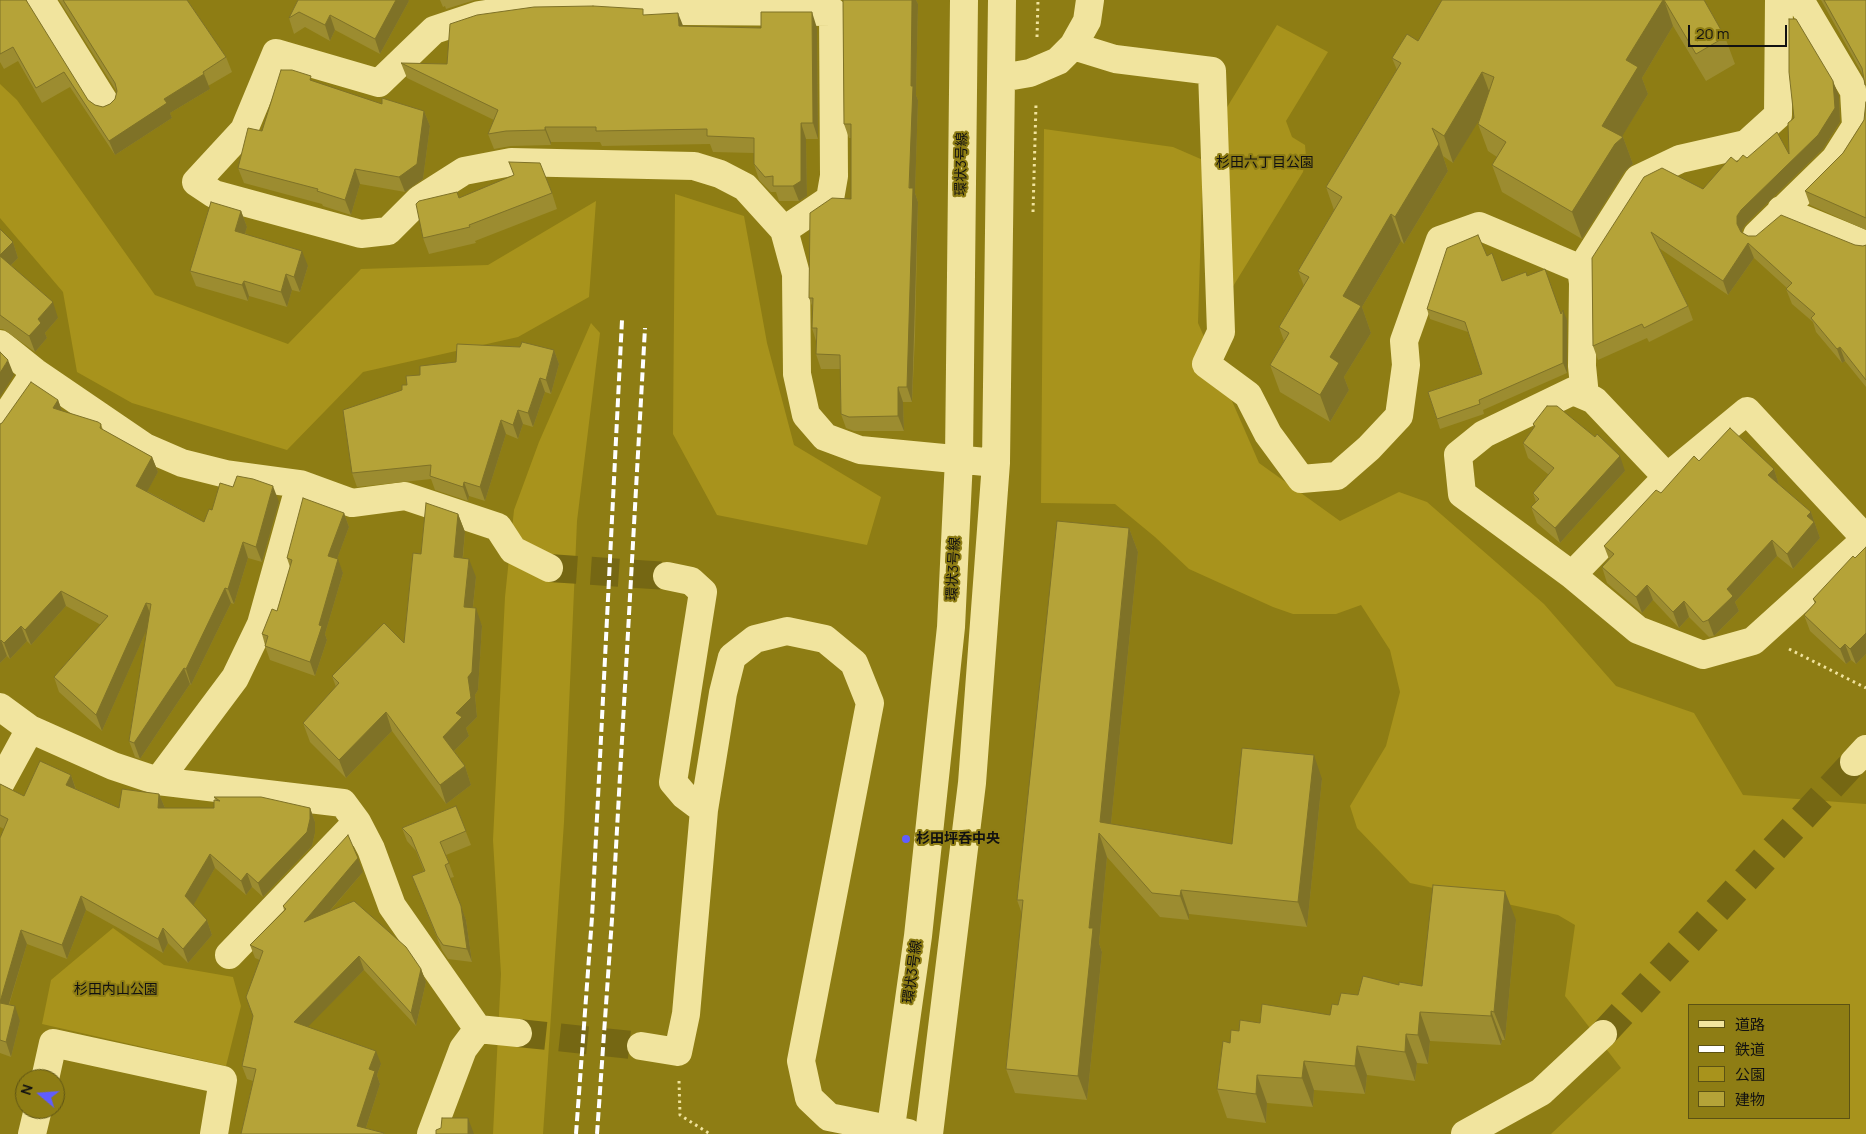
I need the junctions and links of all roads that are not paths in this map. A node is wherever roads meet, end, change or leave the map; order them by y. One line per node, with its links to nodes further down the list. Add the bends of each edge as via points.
1 (41, 0): 10 (street)
2 (964, 0): 20 (street, 環状3号線)
3 (1002, 0): 9 (street)
4 (1779, 0): 15 (street, via 1778,115 1746,144 1680,158 1638,179)
5 (1800, 0): 11 (street, via 1854,91 1856,126 1835,159)
6 (683, 5): 12 (street, via 833,12 834,176 830,199); 12 (street, via 538,7 480,15 434,30 378,82 276,54 244,130 196,182 214,194 361,234 388,231 420,199 464,171 511,162 694,166 745,186)
7 (1088, 10): 8 (street)
8 (1073, 46): 9 (street, via 1058,61 1030,73); 15 (street, via 1115,59 1212,71 1221,332 1206,364 1248,395 1268,434 1301,479 1337,476 1399,416 1406,365 1404,341 1440,240 1479,226)
9 (1001, 78): 21 (street)
10 (107, 106)
11 (1781, 210): 13 (street); 14 (street)
12 (784, 230): 20 (street, via 796,274 798,374 806,415 825,438 860,450)
13 (1757, 235)
14 (1866, 245)
15 (1581, 269): 18 (street)
16 (0, 344): 17 (street)
17 (35, 372): 19 (street); 23 (street, via 145,448 182,464 226,474)
18 (1585, 396): 22 (street, via 1594,400); 27 (street, via 1573,391 1484,434 1458,455 1462,494)
19 (0, 425)
20 (959, 459): 21 (street); 41 (street, 環状3号線, via 951,627)
21 (996, 463): 46 (street, via 972,783)
22 (1667, 477): 24 (street, via 1747,411); 27 (street)
23 (300, 484): 25 (street, via 352,503 405,496 498,527 513,550); 30 (street, via 261,624 235,678)
24 (1866, 539): 27 (street, via 1753,641 1703,655 1638,630)
25 (549, 568)
26 (667, 576): 32 (street, via 691,581 703,592 674,782 684,795)
27 (1572, 576)
28 (0, 707): 29 (street)
29 (30, 729): 30 (street); 31 (street)
30 (158, 782): 33 (street, via 343,803)
31 (0, 784)
32 (704, 810): 38 (street, via 686,1014 678,1052); 41 (street, via 723,692 732,657 755,639 787,631 825,639 854,664 870,703 801,1061 809,1098 828,1117)
33 (357, 822): 34 (street); 35 (street, via 372,849 392,906)
34 (229, 955)
35 (478, 1029): 36 (street); 45 (street, via 463,1049)
36 (518, 1033)
37 (1603, 1034): 42 (street, via 1541,1092)
38 (642, 1046)
39 (47, 1069): 44 (street, via 52,1043 223,1080)
40 (36, 1119): 43 (street)
41 (898, 1132)
42 (1474, 1132)
43 (32, 1134)
44 (214, 1134)
45 (431, 1134)
46 (929, 1134)

